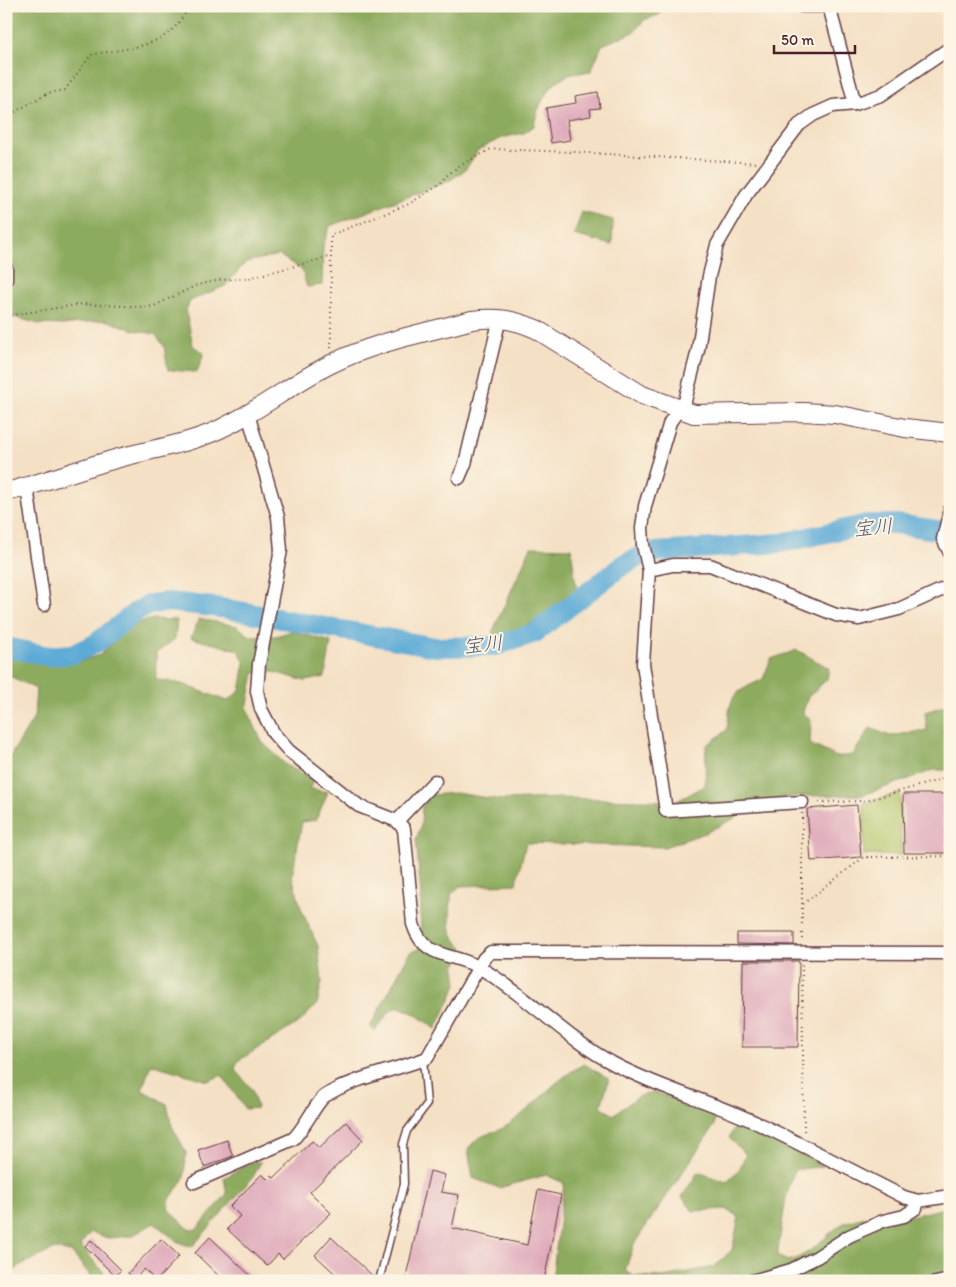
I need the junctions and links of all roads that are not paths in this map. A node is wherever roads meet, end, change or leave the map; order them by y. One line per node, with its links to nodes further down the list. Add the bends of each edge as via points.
1 (802, 6): 3 (street, via 829,6)
2 (950, 48): 3 (street, via 881,95)
3 (855, 104): 7 (street, via 833,106 798,125 737,209 717,245 698,350)
4 (6, 268): 5 (street)
5 (6, 280)
6 (500, 318): 7 (street, via 536,329 642,395); 8 (street, via 472,320 333,362); 10 (street)
7 (680, 409): 9 (street, via 694,414 835,414); 15 (street, via 670,422 645,506 643,545)
8 (248, 414): 11 (street, via 197,438); 20 (street, via 278,517 281,550 259,664 257,691 261,709 274,734 289,751 359,806)
9 (950, 433)
10 (460, 478)
11 (27, 487): 12 (street); 17 (street)
12 (6, 492)
13 (950, 510): 14 (street, via 943,540)
14 (950, 553)
15 (650, 570): 16 (street, via 673,565 710,566 836,615 859,619 899,609); 19 (street, via 643,664 666,812)
16 (950, 586)
17 (44, 605)
18 (435, 781): 20 (street)
19 (802, 802)
20 (397, 822): 22 (street, via 404,829 407,844 416,934 425,946 438,953)
21 (950, 954): 22 (street, via 491,952)
22 (480, 967): 23 (street, via 427,1058); 26 (street, via 584,1047 614,1064 762,1125 904,1197)
23 (423, 1059): 24 (street, via 324,1096 303,1130 293,1139); 28 (lane, via 427,1104 407,1132 403,1144 404,1184)
24 (194, 1182)
25 (950, 1196): 26 (street)
26 (918, 1201): 29 (street, via 916,1208 904,1216 849,1236 817,1258)
27 (950, 1277): 30 (lane)
28 (379, 1281)
29 (752, 1281)
30 (932, 1281)

